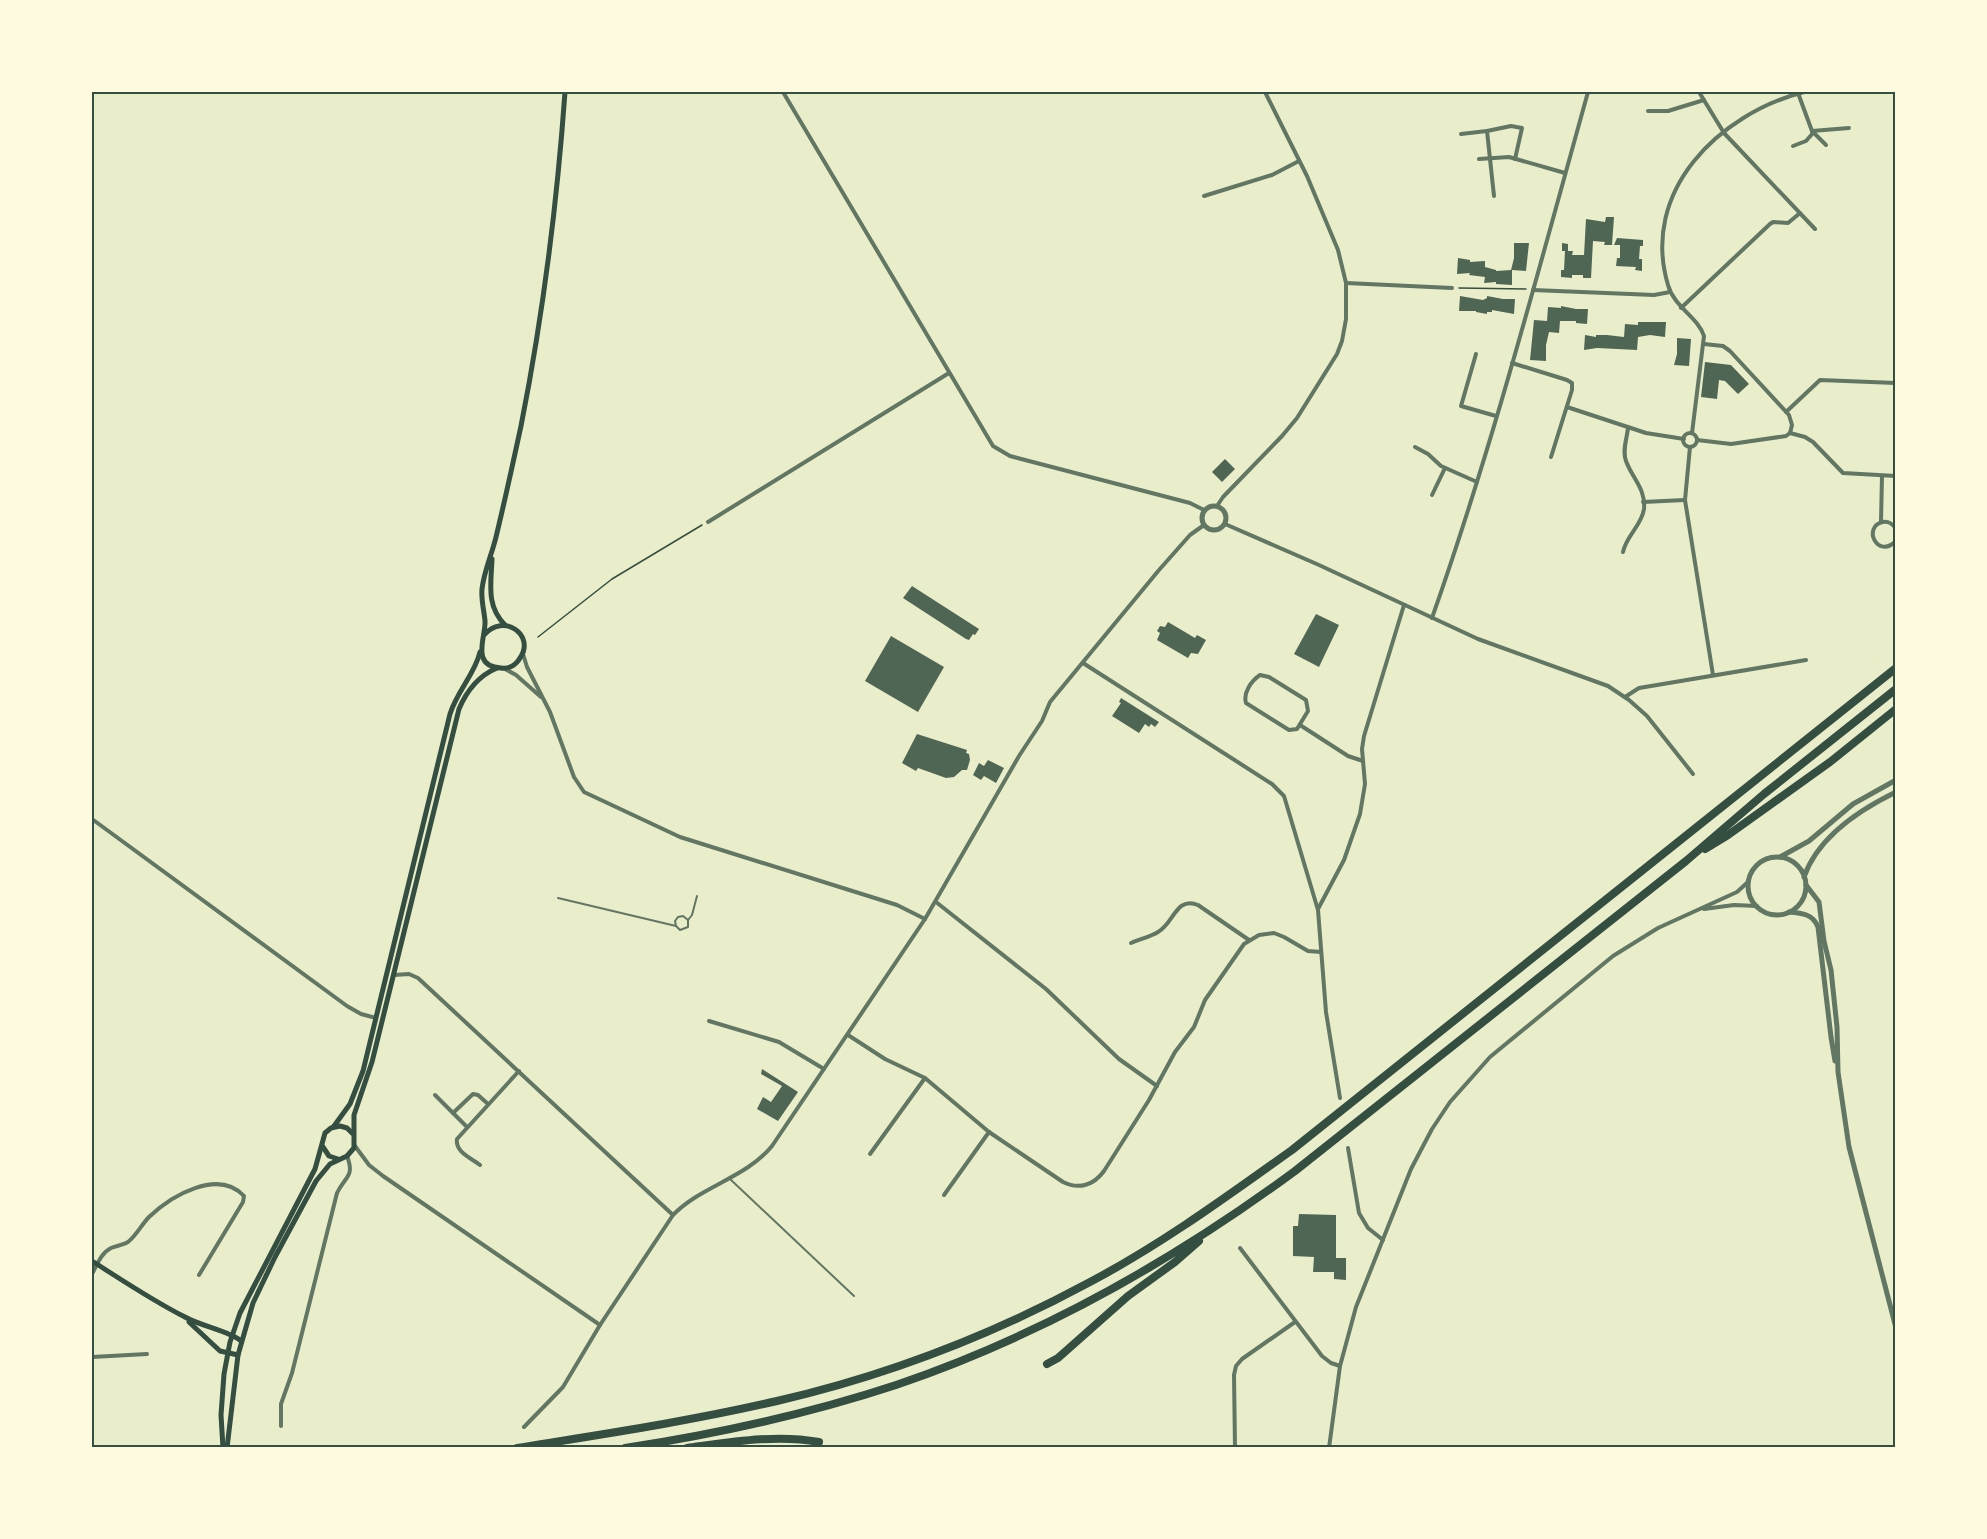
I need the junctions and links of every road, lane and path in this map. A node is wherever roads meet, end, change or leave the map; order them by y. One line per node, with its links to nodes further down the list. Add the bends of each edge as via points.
1 (565, 92): 63 (main road, via 539,322)
2 (783, 92): 34 (street)
3 (1265, 92): 20 (street)
4 (1588, 92): 21 (street)
5 (1699, 92): 8 (street)
6 (1804, 92): 7 (street)
7 (1797, 93): 12 (street); 13 (street, via 1768,105)
8 (1704, 100): 9 (street, via 1668,111); 13 (street)
9 (1648, 111)
10 (1849, 128): 12 (street)
11 (1487, 131): 14 (street); 17 (street); 19 (street, via 1522,128)
12 (1813, 132): 15 (street); 16 (street, via 1806,141)
13 (1724, 133): 24 (street); 29 (street, via 1692,164 1667,206 1661,250)
14 (1461, 134)
15 (1827, 145)
16 (1793, 146)
17 (1490, 157): 18 (street); 19 (street); 23 (street)
18 (1479, 159)
19 (1515, 159): 21 (street)
20 (1299, 161): 22 (street, via 1272,175); 26 (street, via 1341,258)
21 (1565, 173): 28 (street)
22 (1204, 196)
23 (1494, 196)
24 (1800, 213): 25 (street); 30 (street, via 1788,223 1771,222)
25 (1815, 229)
26 (1346, 283): 27 (street); 54 (street, via 1345,327 1333,362 1292,424)
27 (1452, 288): 28 (path)
28 (1533, 290): 29 (street, via 1654,295); 33 (street)
29 (1670, 292): 30 (street)
30 (1681, 308): 31 (street, via 1701,329)
31 (1704, 344): 37 (street, via 1727,348); 40 (street)
32 (1476, 354): 38 (street, via 1461,406)
33 (1512, 363): 36 (street, via 1569,381 1573,388); 38 (street)
34 (949, 373): 55 (street, via 990,442 1001,452); 56 (street)
35 (1896, 383): 37 (street, via 1822,380)
36 (1567, 408): 39 (street); 46 (street)
37 (1786, 412): 41 (street, via 1791,420)
38 (1496, 416): 50 (street)
39 (1628, 428): 42 (street); 53 (street, via 1625,459)
40 (1692, 433): 42 (street); 43 (street)
41 (1790, 433): 43 (street, via 1734,444); 48 (street, via 1813,442 1841,472)
42 (1684, 439): 45 (street)
43 (1697, 440): 45 (street)
44 (1415, 447): 47 (street)
45 (1690, 447): 52 (street)
46 (1551, 457)
47 (1444, 468): 50 (street); 51 (street)
48 (1882, 476): 49 (street); 57 (street)
49 (1896, 476)
50 (1477, 482): 65 (street)
51 (1432, 495)
52 (1685, 500): 53 (street); 75 (street)
53 (1644, 502): 62 (street, via 1642,517)
54 (1217, 506): 55 (street); 58 (street, via 1225,513)
55 (1204, 510): 59 (street)
56 (708, 522): 68 (path, via 612,579)
57 (1881, 522): 60 (street); 61 (street, via 1873,530 1874,541 1886,547)
58 (1225, 524): 59 (street, via 1214,530); 64 (street)
59 (1204, 525): 72 (street, via 1182,543)
60 (1896, 528)
61 (1896, 541)
62 (1623, 552)
63 (492, 555): 66 (main road, via 492,603); 67 (main road, via 483,584)
64 (1404, 605): 65 (street); 83 (street, via 1364,736)
65 (1431, 618): 77 (street, via 1478,639 1590,678)
66 (505, 625): 67 (main road, via 492,627); 70 (main road, via 521,635)
67 (484, 635): 69 (main road)
68 (538, 637)
69 (481, 650): 73 (main road, via 486,662); 107 (main road, via 450,714)
70 (523, 653): 73 (main road, via 516,664); 78 (street)
71 (1806, 660): 75 (street)
72 (1083, 663): 95 (street, via 1050,702); 97 (street, via 1279,790)
73 (501, 668): 78 (street, via 528,684); 106 (main road, via 484,674 472,686 457,714)
74 (1896, 668): 156 (highway, via 1319,1128 1208,1211 1131,1259 1069,1293 962,1342 862,1378 777,1401 656,1426)
75 (1713, 675): 77 (street, via 1639,688)
76 (1896, 689): 89 (highway)
77 (1625, 697): 84 (street, via 1655,725)
78 (544, 700): 100 (street, via 573,777 591,796 673,834 897,905)
79 (1896, 709): 82 (highway)
80 (1896, 714): 82 (highway)
81 (1300, 725): 81 (street, via 1289,729 1248,705 1246,694 1255,678 1266,676 1304,698 1309,708); 83 (street, via 1348,756)
82 (1873, 729): 89 (highway)
83 (1363, 761): 97 (street, via 1364,790 1355,828 1341,867)
84 (1693, 774)
85 (1896, 780): 88 (street, via 1852,804 1809,841)
86 (1896, 792): 90 (street, via 1837,831 1814,856)
87 (92, 819): 107 (street, via 347,1006)
88 (1780, 857): 90 (street, via 1795,864); 91 (street, via 1760,863)
89 (1686, 861): 133 (highway, via 1326,1147)
90 (1804, 877): 92 (street)
91 (1749, 881): 96 (street, via 1750,895); 98 (street, via 1737,892)
92 (1806, 885): 99 (street, via 1801,902); 112 (street, via 1820,905 1831,970)
93 (697, 896): 101 (lane)
94 (558, 898): 102 (lane)
95 (936, 902): 100 (street); 114 (street, via 1046,989 1119,1059)
96 (1757, 906): 98 (street); 99 (street, via 1771,914)
97 (1318, 910): 105 (street)
98 (1701, 910): 134 (street, via 1658,928 1620,951 1471,1076 1426,1138)
99 (1789, 912): 112 (street, via 1808,915 1818,927)
100 (925, 919): 109 (street)
101 (688, 920): 102 (lane, via 686,928 680,930); 102 (lane, via 678,917)
102 (676, 926)
103 (1249, 940): 104 (street, via 1190,902 1178,908 1159,932); 105 (street, via 1259,934 1274,933 1308,951); 114 (street, via 1205,1000 1194,1026)
104 (1131, 943)
105 (1321, 952): 116 (street)
106 (393, 975): 111 (street, via 418,978); 122 (main road, via 372,1062 354,1115)
107 (376, 1018): 119 (main road, via 354,1094)
108 (709, 1021): 110 (street, via 779,1042)
109 (848, 1035): 110 (street); 113 (street)
110 (824, 1069): 130 (street, via 768,1151)
111 (519, 1071): 117 (street); 132 (street)
112 (1838, 1072): 143 (street, via 1849,1147)
113 (925, 1078): 121 (street); 126 (street)
114 (1157, 1086): 121 (street, via 1104,1171 1084,1186 1063,1182)
115 (435, 1095): 118 (street)
116 (1340, 1098)
117 (488, 1104): 118 (street, via 473,1094); 120 (street)
118 (453, 1113): 120 (street)
119 (334, 1126): 122 (main road, via 345,1127); 123 (main road, via 325,1133)
120 (467, 1127): 129 (street, via 456,1145)
121 (989, 1132): 131 (street)
122 (353, 1134): 124 (main road)
123 (322, 1144): 128 (main road, via 329,1156); 144 (main road, via 317,1165)
124 (355, 1146): 127 (main road); 142 (street, via 378,1172)
125 (1348, 1148): 134 (street, via 1359,1213 1368,1228)
126 (870, 1154)
127 (347, 1156): 128 (main road); 152 (street, via 350,1173 337,1193 281,1404)
128 (340, 1159): 145 (main road, via 327,1167 312,1187 253,1303)
129 (480, 1165)
130 (730, 1179): 132 (street, via 684,1205); 139 (lane)
131 (944, 1196)
132 (674, 1215): 142 (street)
133 (1216, 1226): 150 (highway); 157 (highway, via 1090,1301 944,1367 810,1410)
134 (1383, 1240): 151 (street, via 1352,1318)
135 (1240, 1248): 141 (street)
136 (94, 1263): 137 (street); 138 (street, via 105,1252 129,1241 170,1200 201,1187 228,1185 244,1196 243,1202); 140 (main road)
137 (92, 1274)
138 (199, 1275)
139 (854, 1296)
140 (183, 1317): 144 (main road); 147 (main road)
141 (1295, 1322): 151 (street, via 1326,1361); 159 (street, via 1236,1366)
142 (600, 1325): 153 (street, via 560,1391)
143 (1896, 1328)
144 (232, 1335): 145 (main road); 147 (main road)
145 (241, 1341): 148 (main road)
146 (147, 1354): 149 (street)
147 (227, 1354): 148 (main road); 155 (main road, via 221,1400)
148 (238, 1355): 155 (main road)
149 (92, 1357)
150 (1047, 1364)
151 (1340, 1366): 160 (street)
152 (281, 1426)
153 (524, 1427)
154 (819, 1442): 158 (highway, via 772,1438)
155 (225, 1448)
156 (517, 1448)
157 (625, 1448)
158 (687, 1448)
159 (1235, 1448)
160 (1329, 1448)

